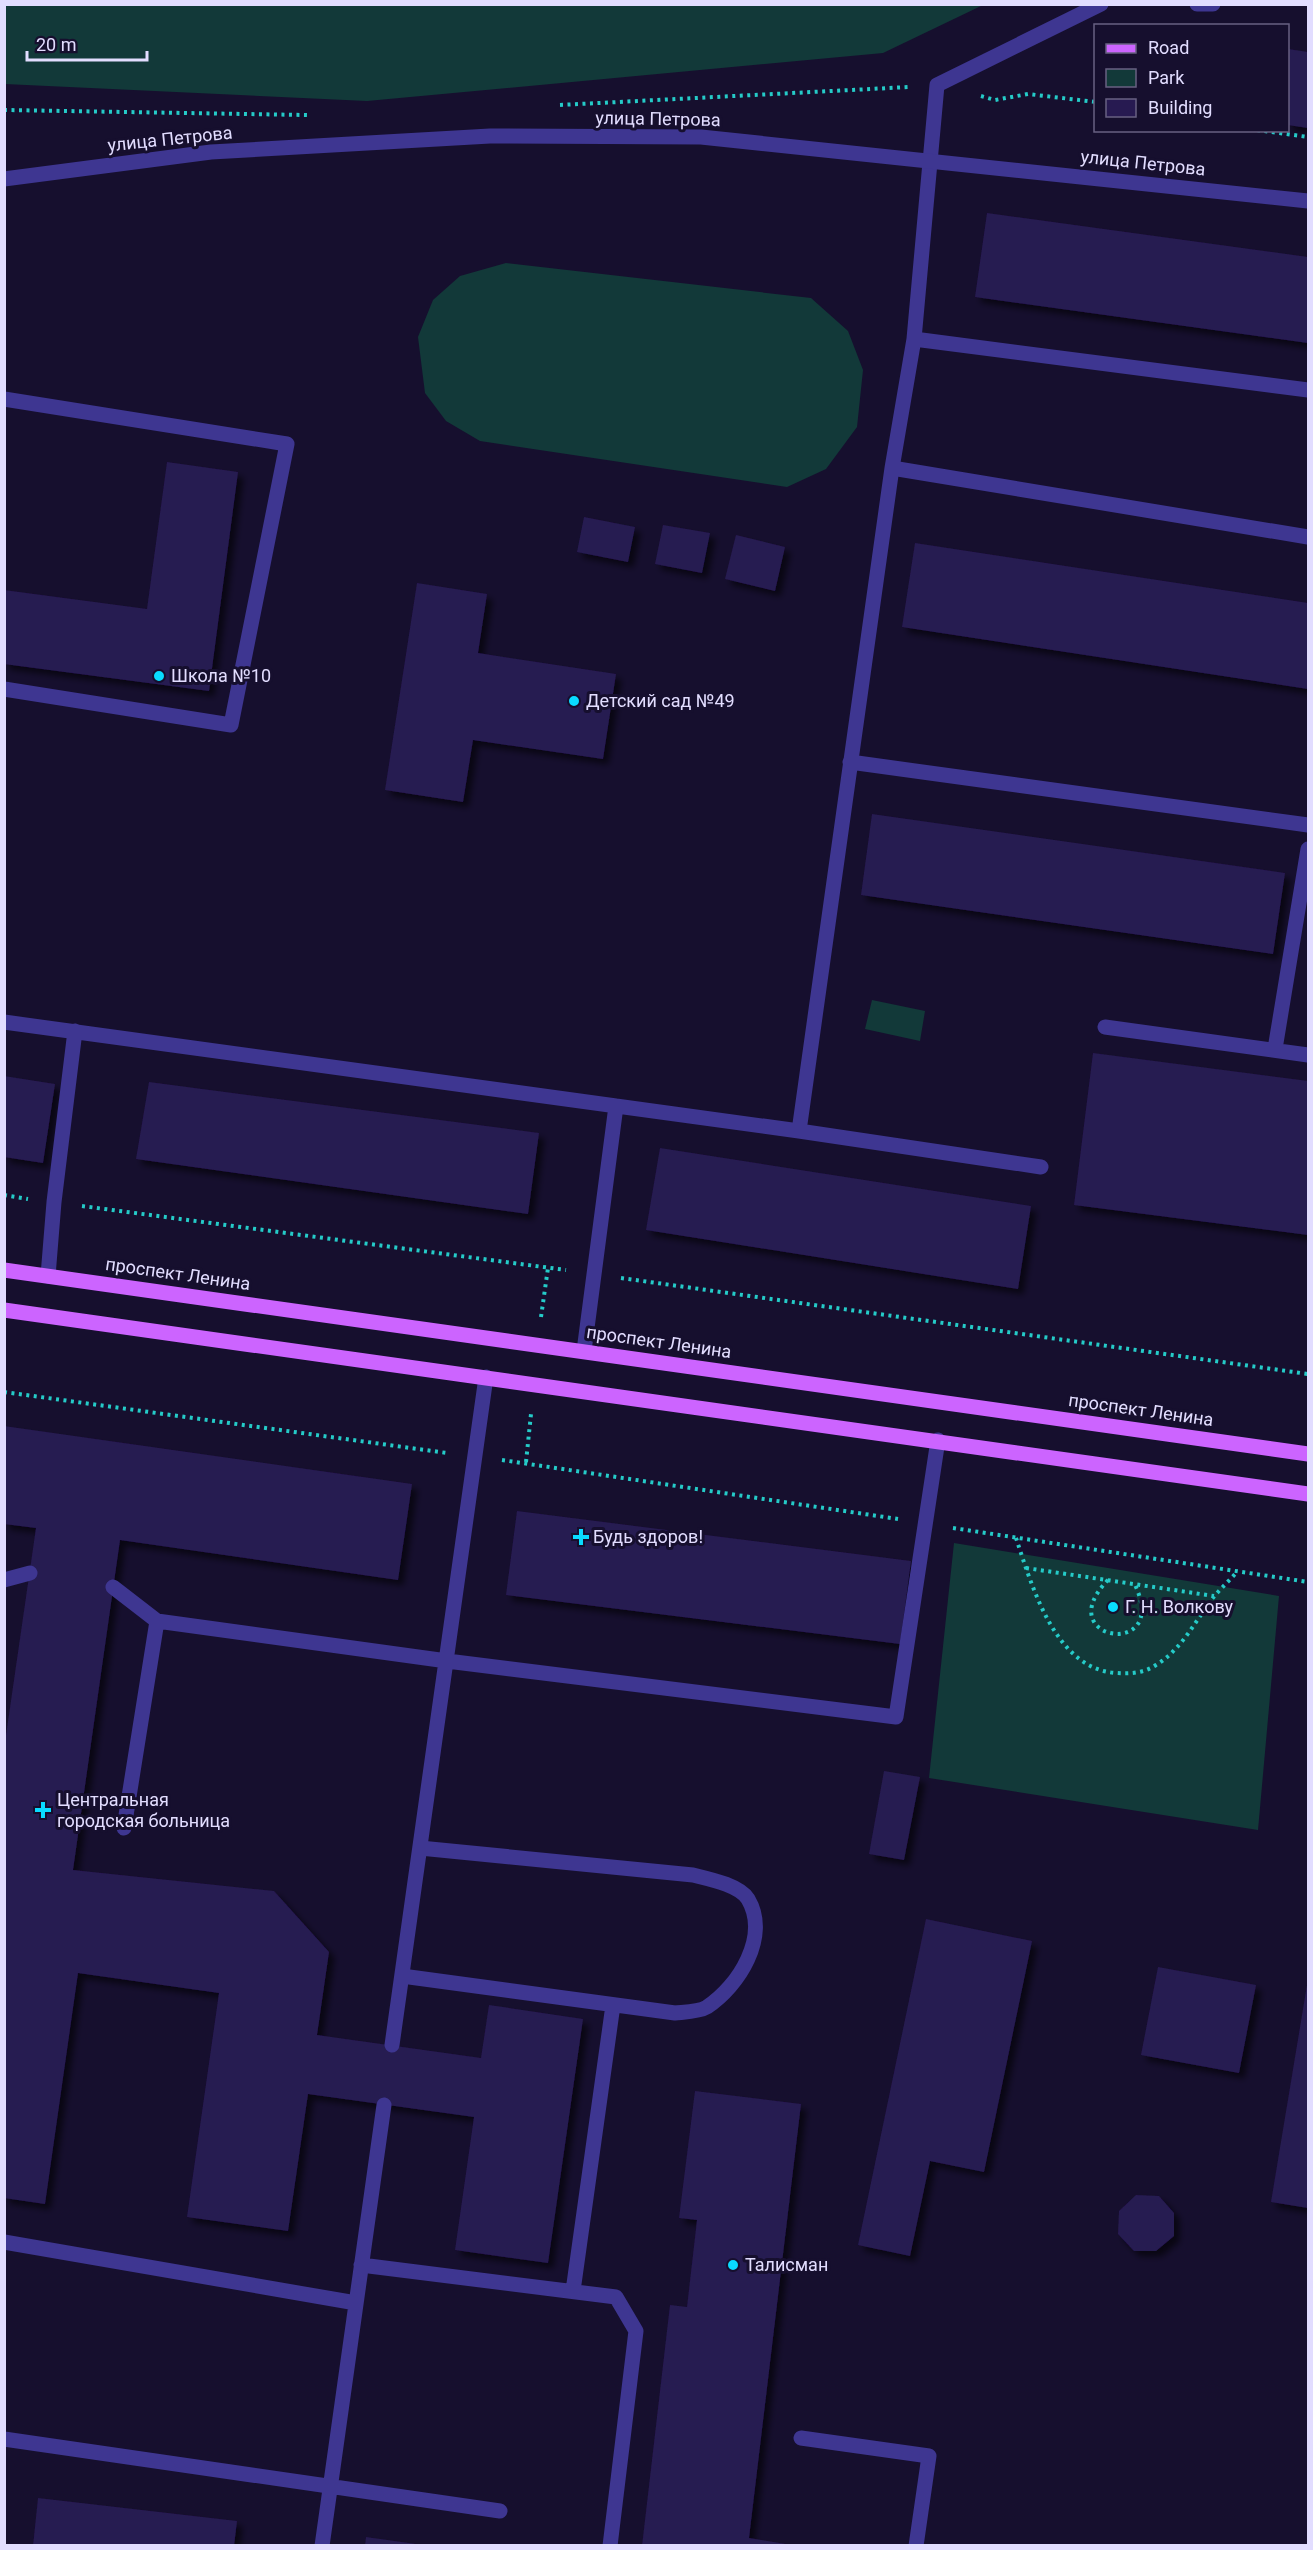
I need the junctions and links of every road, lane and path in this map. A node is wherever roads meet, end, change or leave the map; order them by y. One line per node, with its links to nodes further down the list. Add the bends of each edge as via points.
1 (1101, 4): 4 (street)
2 (1197, 4): 3 (street)
3 (1213, 4)
4 (937, 85): 5 (path, via 995,100 1028,94); 6 (path); 11 (street)
5 (1094, 102)
6 (555, 105)
7 (4, 110): 8 (path)
8 (316, 115)
9 (1274, 132): 10 (path)
10 (1308, 136)
11 (929, 160): 12 (street, улица Петрова, via 701,137 490,136 211,152); 13 (street, улица Петрова); 14 (street)
12 (4, 178)
13 (1308, 201)
14 (914, 339): 15 (street); 17 (street)
15 (1308, 390)
16 (4, 399): 19 (street, via 287,444 231,725)
17 (892, 468): 18 (street); 20 (street)
18 (1308, 537)
19 (4, 689)
20 (850, 762): 21 (street); 29 (street)
21 (1308, 825)
22 (1308, 849): 26 (street)
23 (4, 1022): 25 (street)
24 (1105, 1027): 26 (street)
25 (75, 1031): 28 (street); 32 (street)
26 (1275, 1049): 27 (street)
27 (1308, 1055)
28 (616, 1106): 29 (street); 35 (street)
29 (799, 1131): 30 (street)
30 (1041, 1167)
31 (4, 1195): 32 (path)
32 (54, 1202): 33 (path); 36 (street)
33 (548, 1268): 35 (path); 38 (path)
34 (4, 1270): 36 (main road, проспект Ленина)
35 (594, 1274): 39 (street); 40 (path)
36 (48, 1276): 39 (main road, проспект Ленина)
37 (4, 1310): 41 (main road)
38 (540, 1323)
39 (584, 1351): 45 (main road, проспект Ленина)
40 (1308, 1374)
41 (486, 1377): 44 (main road); 46 (street)
42 (4, 1392): 46 (path)
43 (531, 1411): 47 (path)
44 (938, 1440): 48 (main road); 49 (street)
45 (1308, 1454)
46 (475, 1457): 47 (path); 61 (street)
47 (526, 1462): 49 (path)
48 (1308, 1494)
49 (925, 1523): 50 (path); 61 (street, via 896,1717)
50 (1016, 1538): 51 (path); 52 (path)
51 (1026, 1568): 55 (path); 59 (path, via 1051,1629 1080,1660 1105,1672 1132,1674 1156,1666 1181,1645)
52 (1238, 1571): 56 (path); 59 (path)
53 (30, 1573): 54 (street)
54 (4, 1580)
55 (1108, 1580): 57 (path); 57 (path, via 1092,1602 1091,1614 1096,1627 1110,1635 1124,1635 1136,1626 1143,1613)
56 (1308, 1582)
57 (1135, 1584): 59 (path)
58 (113, 1587): 60 (street)
59 (1214, 1596)
60 (157, 1621): 61 (street); 62 (street)
61 (447, 1661): 63 (street)
62 (124, 1828)
63 (420, 1848): 64 (street); 65 (street, via 693,1875 725,1883 747,1898 756,1923 753,1950 735,1980 706,2008 675,2013)
64 (402, 1976): 65 (street); 66 (street)
65 (613, 2005): 70 (street)
66 (392, 2045)
67 (384, 2105): 69 (street)
68 (4, 2242): 71 (street)
69 (361, 2265): 70 (street); 71 (street)
70 (573, 2291): 77 (street, via 616,2297 636,2331)
71 (356, 2303): 74 (street)
72 (801, 2438): 78 (street, via 929,2456)
73 (4, 2439): 74 (street)
74 (330, 2487): 75 (street); 76 (street)
75 (500, 2511)
76 (322, 2546)
77 (610, 2546)
78 (916, 2546)

